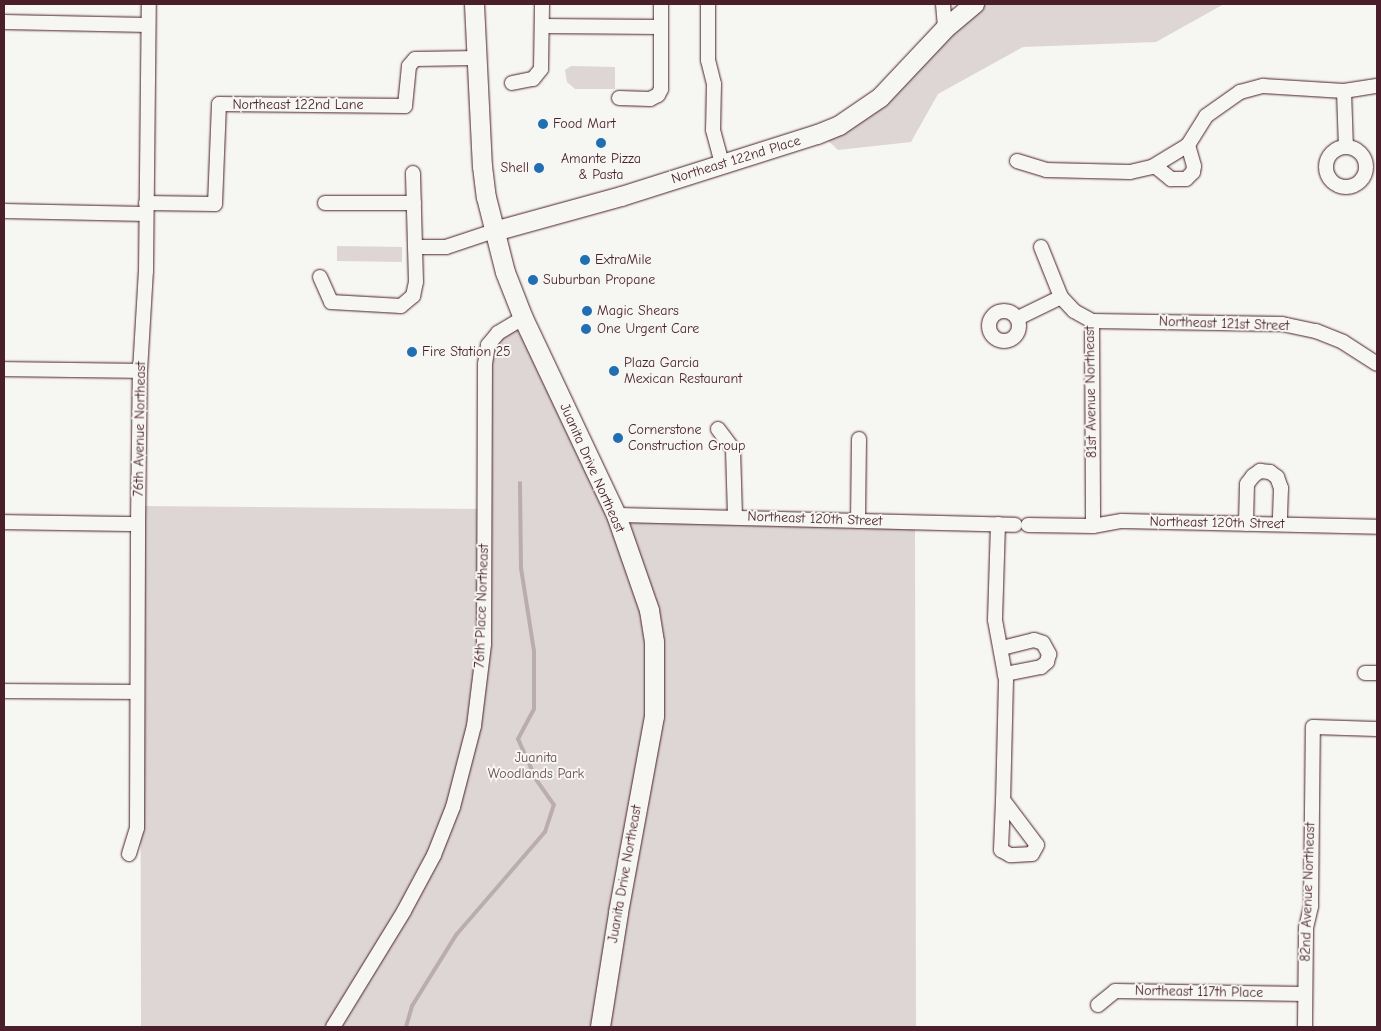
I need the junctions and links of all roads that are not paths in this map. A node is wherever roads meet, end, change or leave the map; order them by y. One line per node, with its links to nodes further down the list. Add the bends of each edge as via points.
1 (149, 4): 9 (street, 76th Avenue Northeast)
2 (474, 4): 13 (main road, Juanita Drive Northeast)
3 (542, 4): 10 (street)
4 (661, 4): 11 (street)
5 (708, 4): 21 (street, via 708,60 714,84 713,130)
6 (943, 4): 12 (street)
7 (974, 4): 12 (main road, Northeast 122nd Place)
8 (4, 22): 9 (street)
9 (148, 25): 26 (street, 76th Avenue Northeast)
10 (542, 26): 11 (street); 14 (street, via 541,69 533,79)
11 (661, 27): 17 (street, via 661,89 658,96 650,99)
12 (945, 28): 21 (main road, Northeast 122nd Place, via 880,97 858,113 817,134)
13 (476, 58): 26 (street, Northeast 122nd Lane, via 414,59 410,66 405,106 219,104 215,204); 28 (main road, Juanita Drive Northeast, via 482,166)
14 (512, 83)
15 (1377, 86): 16 (street)
16 (1344, 91): 18 (street, via 1263,86 1240,92 1206,116); 19 (street)
17 (619, 98)
18 (1188, 145): 22 (street); 22 (street, via 1194,166 1186,179 1171,179)
19 (1346, 147)
20 (1017, 161): 22 (street, via 1046,170 1130,172)
21 (722, 164): 28 (main road, Northeast 122nd Place)
22 (1155, 166)
23 (412, 173): 25 (street)
24 (325, 202): 25 (street)
25 (414, 203): 29 (street)
26 (146, 209): 27 (street); 38 (street, 76th Avenue Northeast)
27 (4, 211)
28 (494, 231): 29 (street, via 446,247); 33 (main road, Juanita Drive Northeast, via 505,272)
29 (415, 247): 31 (street, via 413,296 400,306 331,302)
30 (1040, 247): 32 (street, 81st Avenue Northeast)
31 (320, 277)
32 (1061, 297): 34 (street); 35 (street, 81st Avenue Northeast, via 1074,311)
33 (523, 318): 41 (main road, Juanita Drive Northeast); 60 (street, 76th Place Northeast, via 498,333 488,345 485,364 484,644 474,726 453,807 434,855 404,911)
34 (1018, 318)
35 (1092, 321): 36 (street, Northeast 121st Street, via 1282,324 1316,331 1343,342); 49 (street, 81st Avenue Northeast)
36 (1377, 364)
37 (4, 369): 38 (street)
38 (140, 371): 45 (street, 76th Avenue Northeast)
39 (718, 429): 42 (street, via 733,449)
40 (859, 439): 43 (street)
41 (616, 515): 42 (street, Northeast 120th Street); 61 (main road, Juanita Drive Northeast, via 649,610 654,642 654,716)
42 (735, 517): 43 (street, Northeast 120th Street)
43 (858, 521): 46 (street, Northeast 120th Street)
44 (4, 522): 45 (street)
45 (138, 524): 54 (street, 76th Avenue Northeast)
46 (998, 524): 49 (street, Northeast 120th Street); 51 (street, via 995,620)
47 (1246, 524): 48 (street, Northeast 120th Street); 48 (street, via 1247,484 1260,471 1277,477 1281,488); 49 (street, Northeast 120th Street, via 1122,522)
48 (1280, 524): 50 (street, Northeast 120th Street)
49 (1093, 526)
50 (1377, 527)
51 (1002, 648): 52 (street); 52 (street, via 1034,640 1049,650 1049,658 1041,667)
52 (1005, 674): 56 (street)
53 (4, 691): 54 (street)
54 (137, 692): 57 (street, 76th Avenue Northeast, via 137,828)
55 (1377, 729): 58 (street, 82nd Avenue Northeast, via 1313,728 1311,906 1306,928)
56 (1003, 800)
57 (129, 854)
58 (1304, 994): 59 (street, Northeast 117th Place, via 1115,991); 62 (street, 82nd Avenue Northeast)
59 (1098, 1005)
60 (333, 1027)
61 (600, 1027)
62 (1305, 1027)

